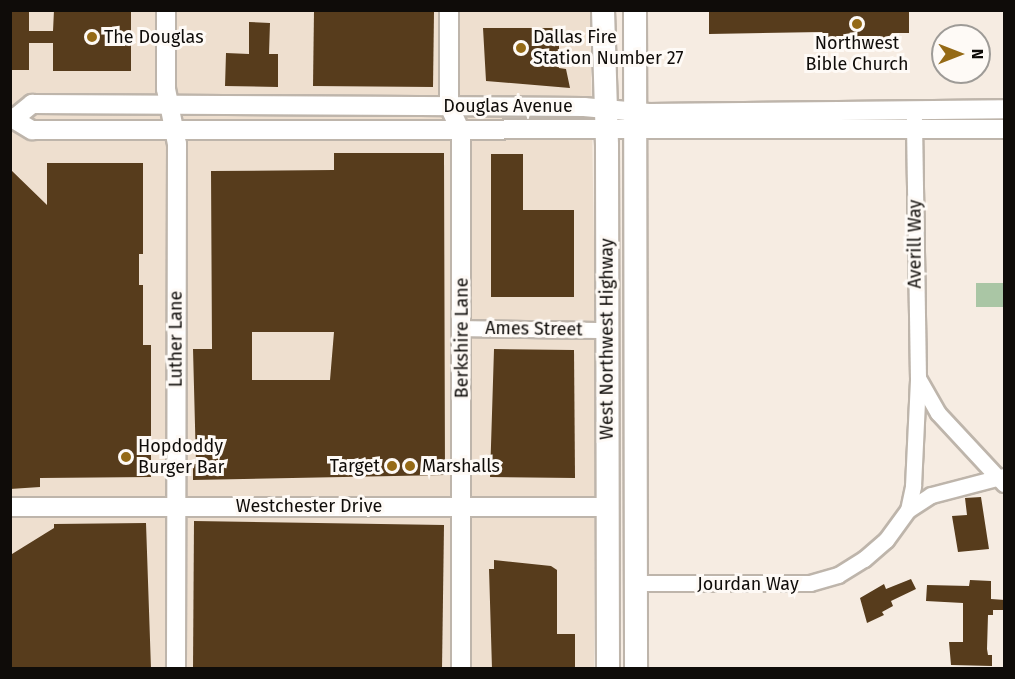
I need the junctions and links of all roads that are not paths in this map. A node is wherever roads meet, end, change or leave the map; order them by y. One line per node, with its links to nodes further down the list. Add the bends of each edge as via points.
1 (166, 10): 7 (street, Luther Lane)
2 (449, 10): 10 (street, Berkshire Lane)
3 (603, 10): 5 (main road, West Northwest Highway)
4 (635, 10): 6 (main road, West Northwest Highway)
5 (605, 52): 6 (main road); 14 (main road, West Northwest Highway)
6 (635, 52): 15 (main road, West Northwest Highway)
7 (169, 104): 8 (street, Douglas Avenue); 13 (street, Douglas Avenue, via 32,104); 16 (street, Luther Lane)
8 (321, 105): 9 (street, Douglas Avenue); 19 (street)
9 (355, 105): 10 (street, Douglas Avenue); 20 (street)
10 (449, 106): 14 (street, Douglas Avenue); 21 (street, Berkshire Lane)
11 (1005, 109): 12 (street, Douglas Avenue)
12 (914, 110): 15 (street, Douglas Avenue); 17 (street, Averill Way)
13 (13, 117): 16 (street, Douglas Avenue, via 32,130)
14 (606, 120): 15 (street, Douglas Avenue); 21 (street, Douglas Avenue); 23 (main road, West Northwest Highway)
15 (635, 121): 17 (street, Douglas Avenue); 31 (main road, West Northwest Highway)
16 (174, 129): 19 (street, Douglas Avenue); 28 (street, Luther Lane)
17 (914, 129): 18 (street, Douglas Avenue); 24 (street, Averill Way)
18 (1005, 129)
19 (321, 130): 20 (street, Douglas Avenue)
20 (354, 131): 21 (street, Douglas Avenue)
21 (462, 132): 22 (street, Berkshire Lane)
22 (461, 328): 23 (street, Ames Street); 26 (street, Berkshire Lane)
23 (608, 330): 29 (main road, West Northwest Highway)
24 (918, 378): 25 (street, Averill Way, via 938,413); 30 (street, Averill Way, via 913,486)
25 (1003, 479): 30 (street, Jourdan Way, via 931,495)
26 (463, 506): 28 (street, Westchester Drive); 29 (street, Westchester Drive); 34 (street, Berkshire Lane)
27 (10, 507): 28 (street, Westchester Drive)
28 (175, 507): 33 (street, Luther Lane)
29 (608, 507): 32 (main road, via 622,526 623,633); 35 (main road, West Northwest Highway)
30 (908, 510): 31 (street, Jourdan Way, via 886,540 864,559 838,575 810,584)
31 (636, 583): 32 (main road, West Northwest Highway)
32 (636, 663)
33 (176, 669)
34 (461, 669)
35 (608, 669)

